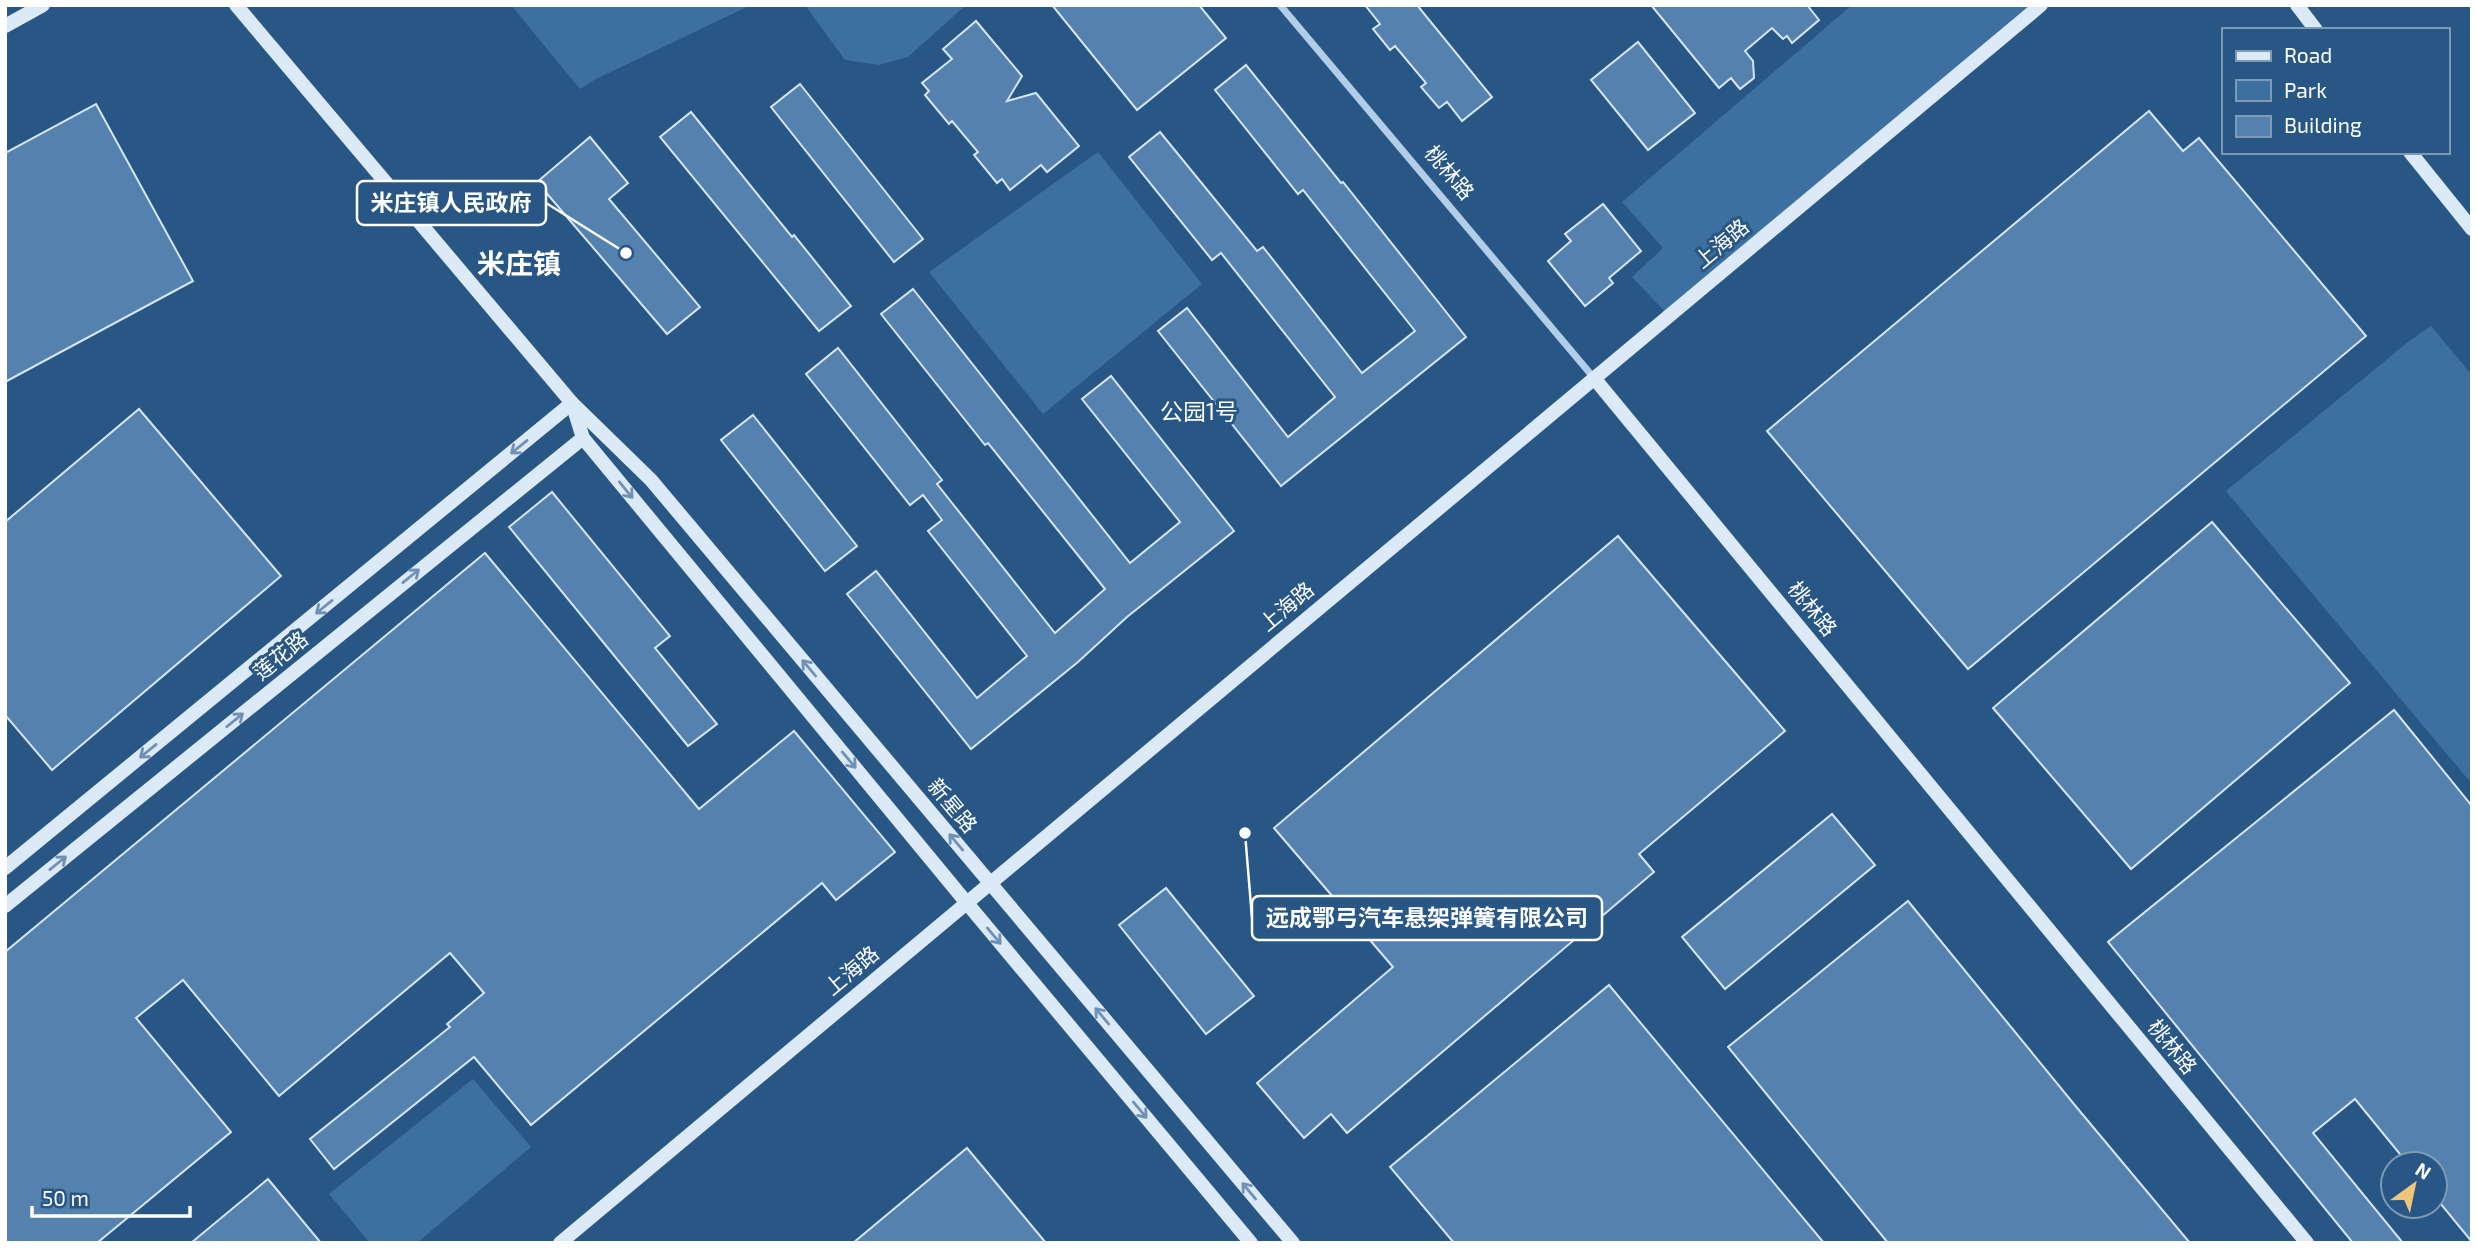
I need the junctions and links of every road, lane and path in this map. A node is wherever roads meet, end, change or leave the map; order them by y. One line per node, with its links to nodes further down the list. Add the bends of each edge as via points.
1 (43, 5): 6 (street)
2 (236, 5): 11 (street, 新星路)
3 (1280, 5): 10 (street, 桃林路)
4 (2041, 5): 10 (street, 上海路)
5 (2297, 5): 7 (street)
6 (5, 26)
7 (2314, 28)
8 (2412, 154): 9 (street)
9 (2472, 229)
10 (1594, 378): 14 (street, 上海路); 20 (street, 桃林路)
11 (572, 403): 12 (street); 13 (street, 莲花路, one-way to 13); 14 (street, 新星路, one-way to 11, via 651,480)
12 (583, 438): 15 (street, one-way to 15); 16 (street, 莲花路, one-way to 12)
13 (5, 868)
14 (989, 883): 15 (street, 上海路); 19 (street, 新星路, one-way to 14)
15 (966, 902): 17 (street, 上海路); 18 (street, one-way to 18)
16 (5, 906)
17 (560, 1243)
18 (1251, 1243)
19 (1293, 1243)
20 (2307, 1243)

